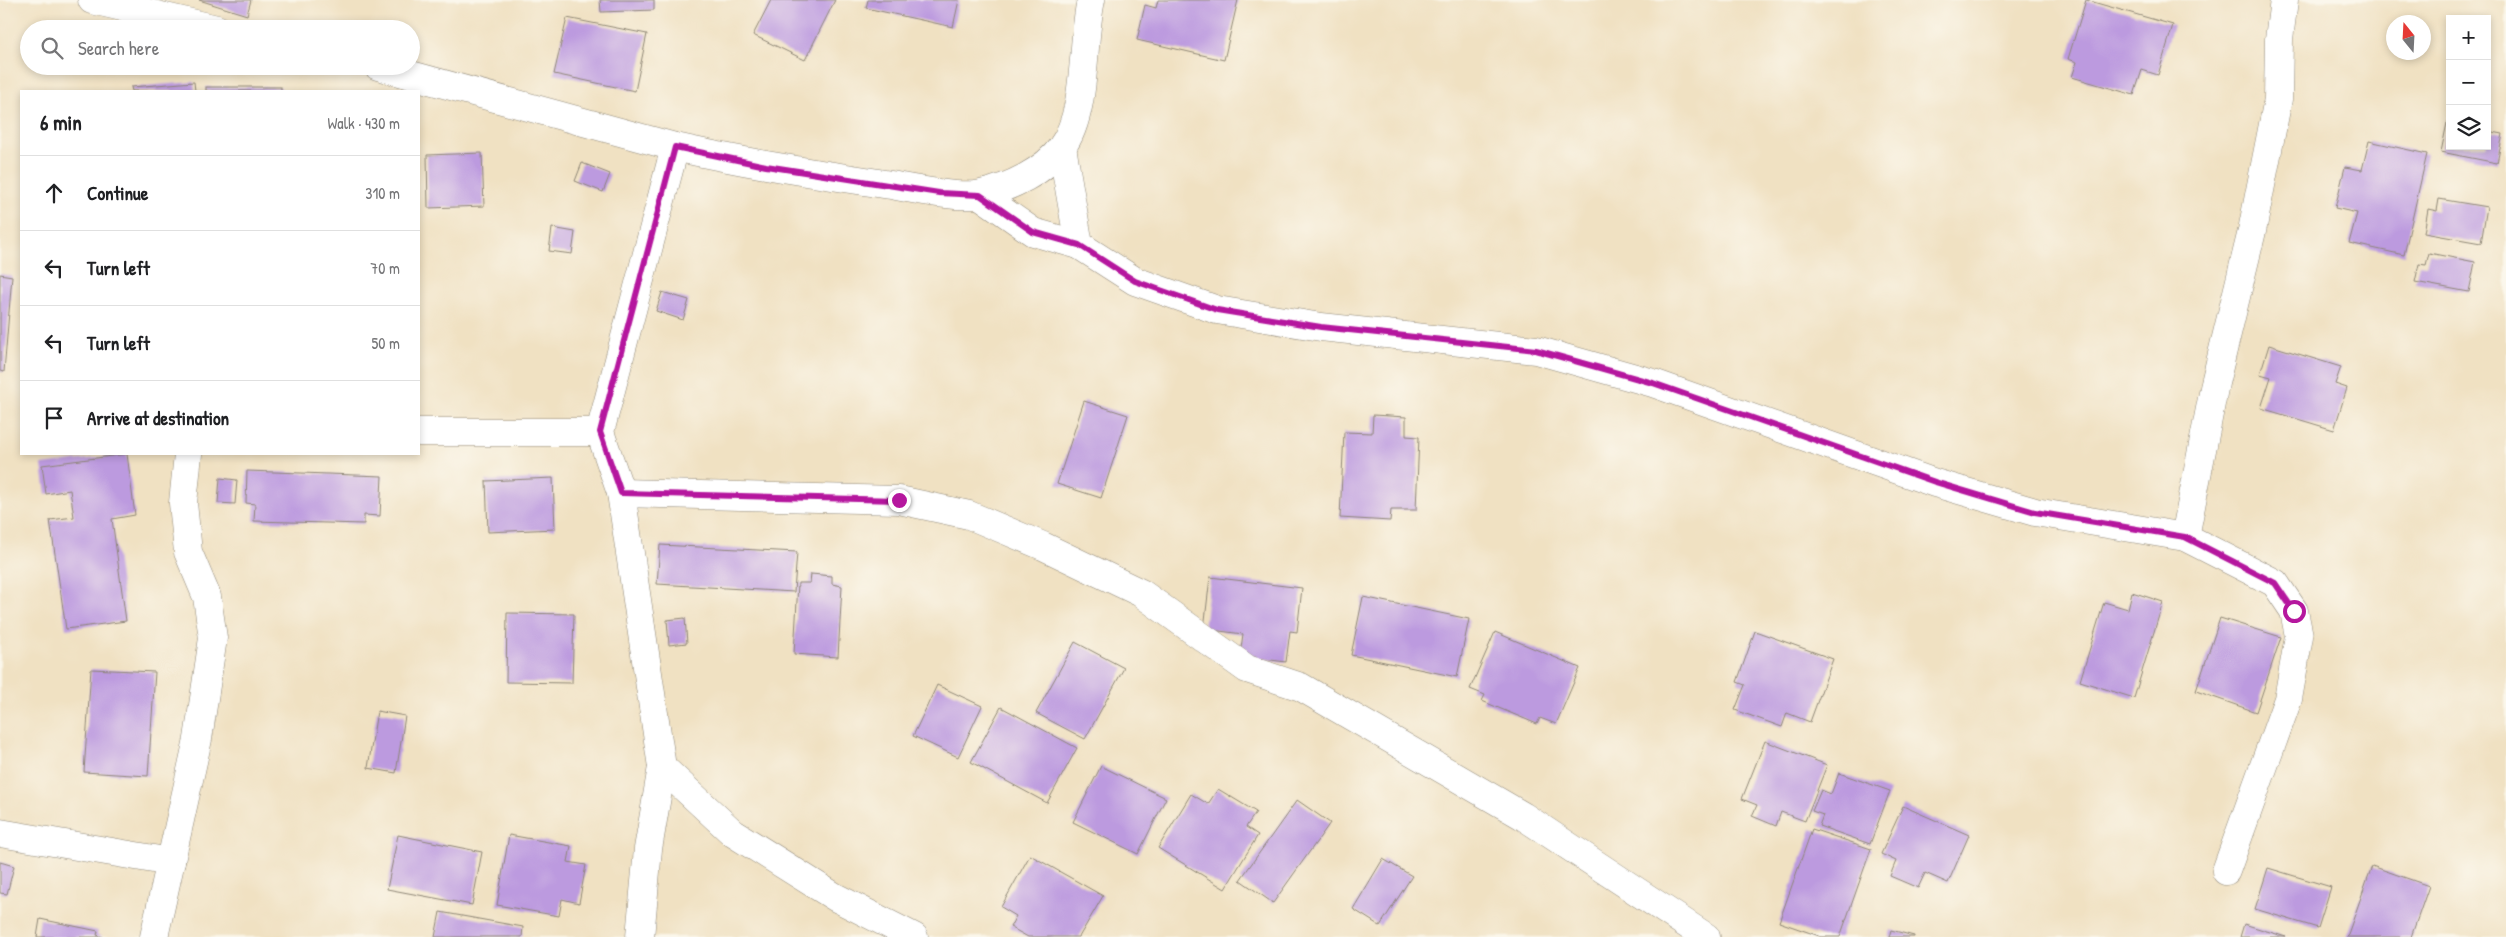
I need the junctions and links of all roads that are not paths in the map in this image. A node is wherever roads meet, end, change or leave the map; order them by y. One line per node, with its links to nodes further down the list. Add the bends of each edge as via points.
1 (92, 0): 4 (street)
2 (1091, 0): 7 (street, via 1076,118)
3 (2284, 0): 14 (street, via 2279,39 2278,99 2252,231 2215,383)
4 (178, 20)
5 (411, 75): 6 (street)
6 (675, 147): 8 (street, via 766,166 939,193); 11 (street)
7 (1062, 147): 8 (street, via 1021,180); 9 (street)
8 (980, 195): 9 (street, via 1033,232)
9 (1079, 245): 14 (street, via 1135,281 1217,310 1321,327 1536,350 1653,383 1935,482 2035,512)
10 (420, 432): 11 (street)
11 (600, 432): 13 (street)
12 (188, 455): 17 (street, via 183,503 188,552 207,597 213,638 198,739)
13 (621, 493): 15 (street); 22 (street, via 899,500 969,515 1141,593 1247,669 1301,687 1507,806)
14 (2185, 537): 18 (street, via 2275,583 2294,611 2299,636 2288,699)
15 (662, 767): 20 (street, via 648,849); 21 (street, via 733,833 835,897)
16 (0, 833): 17 (street)
17 (171, 862): 19 (street)
18 (2226, 871)
19 (154, 937)
20 (640, 937)
21 (914, 937)
22 (1706, 937)

